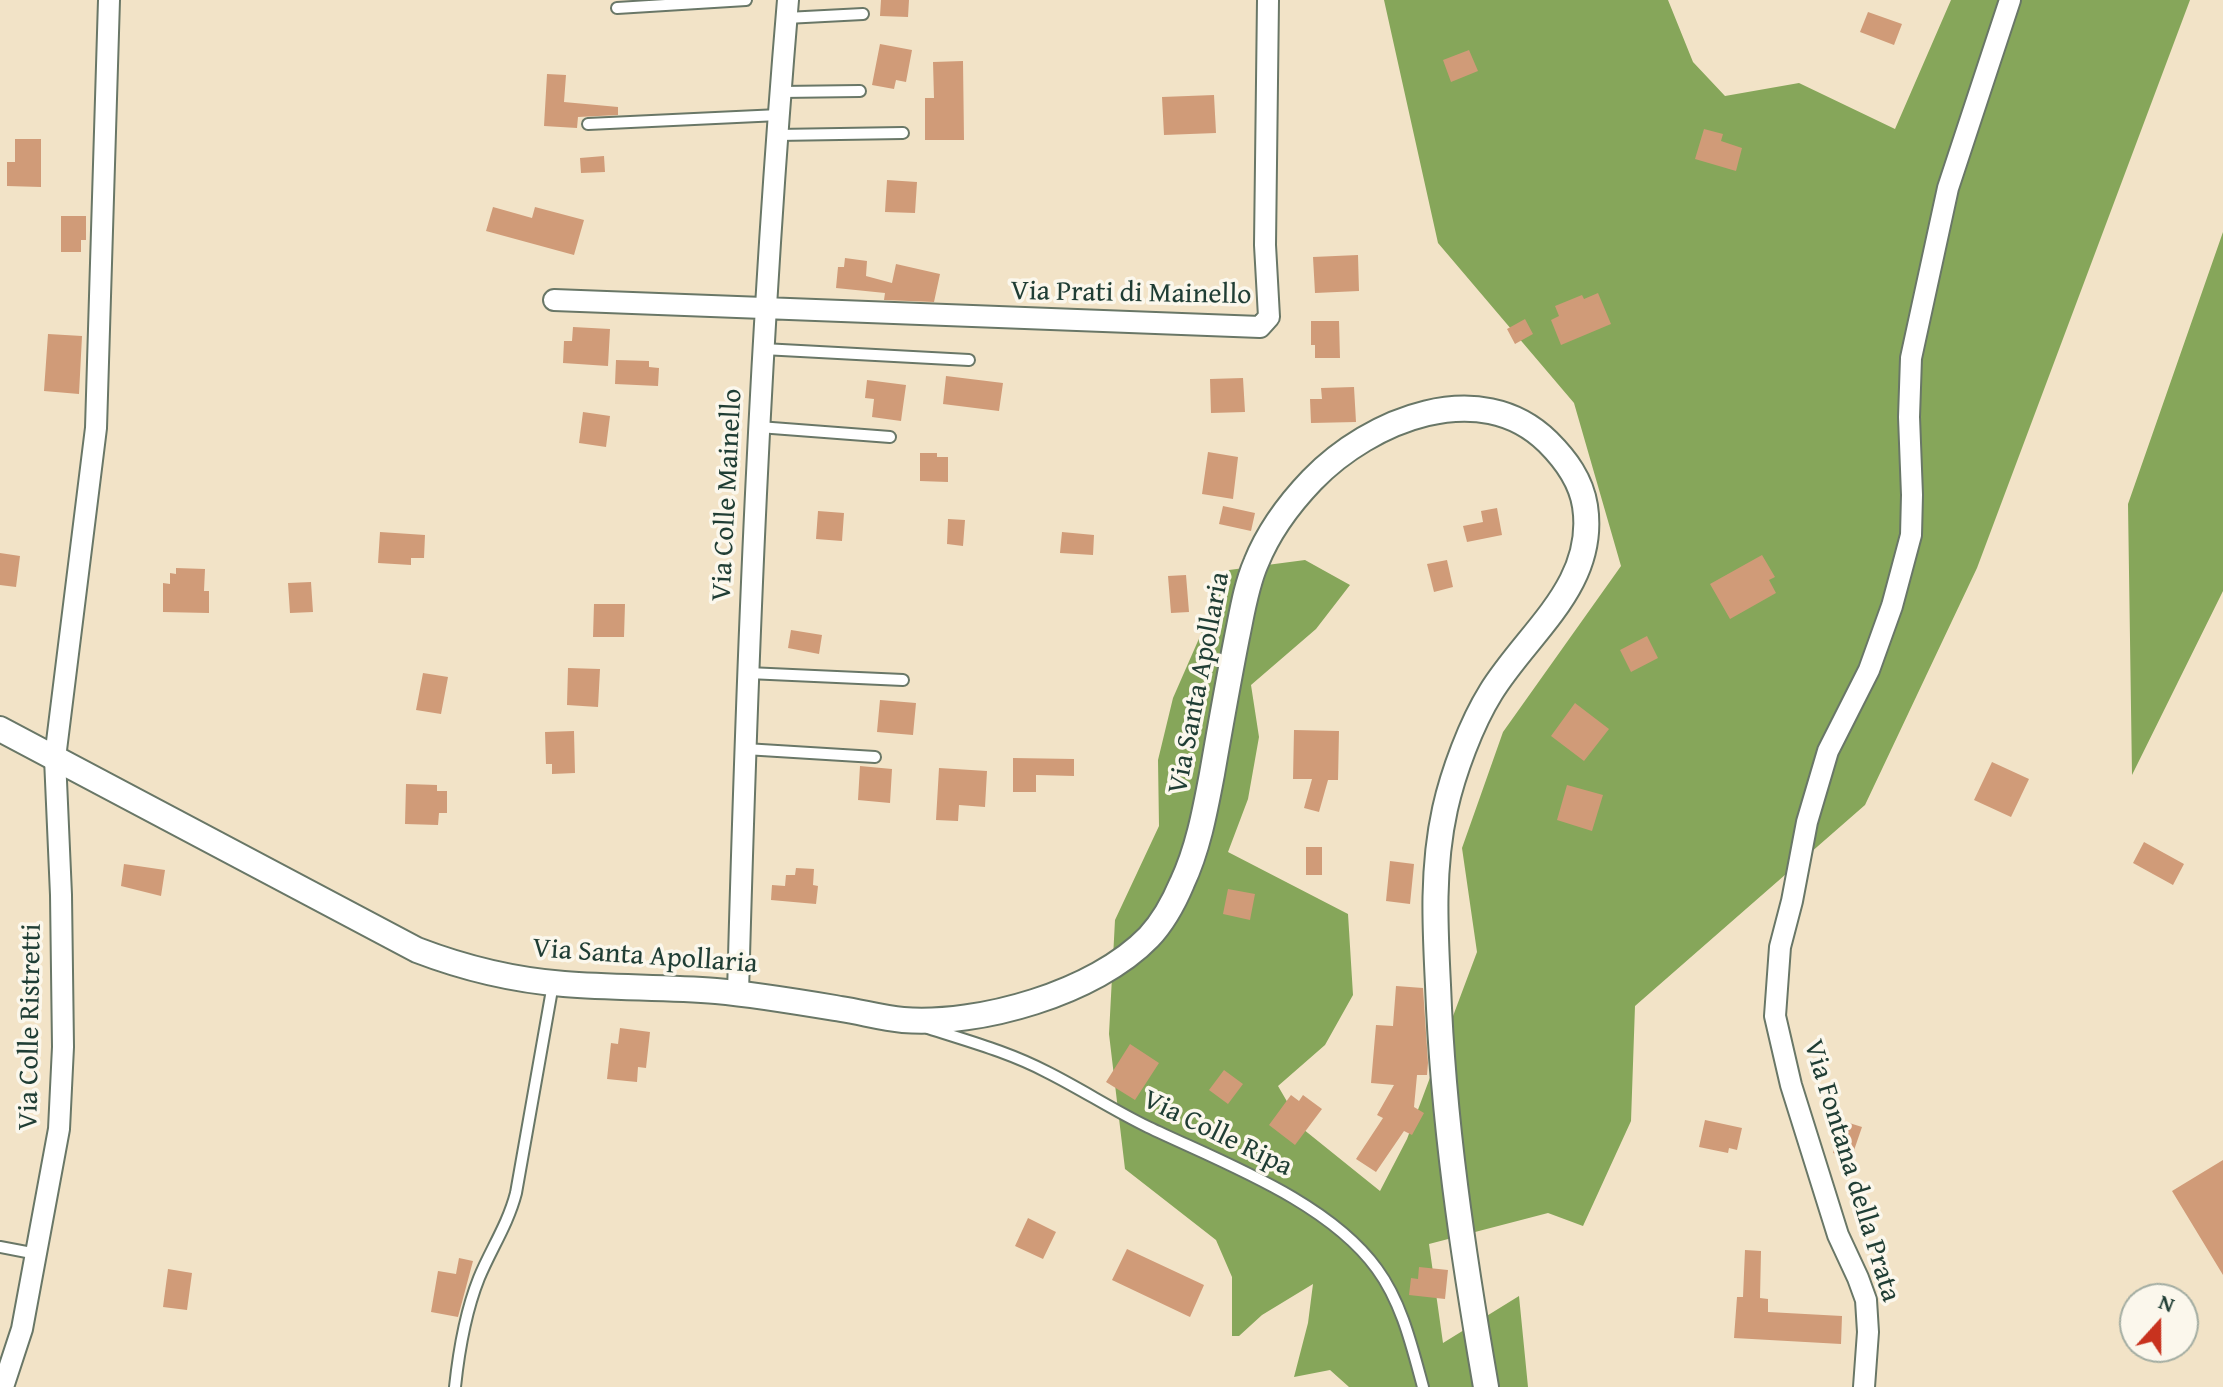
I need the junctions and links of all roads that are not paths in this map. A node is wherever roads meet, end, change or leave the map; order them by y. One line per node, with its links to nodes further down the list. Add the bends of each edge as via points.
1 (109, 0): 24 (street, Via Colle Ristretti, via 96,428)
2 (746, 0): 5 (lane)
3 (1268, 0): 14 (street, Via Prati di Mainello, via 1269,317 1264,325)
4 (2010, 0): 34 (street, Via Fontana della Prata, via 1948,188 1911,358 1911,535 1869,670 1828,751 1780,947 1775,1016 1791,1085 1838,1235 1866,1300)
5 (617, 8)
6 (787, 9): 7 (lane); 9 (street, Via Colle Mainello)
7 (863, 14)
8 (860, 91): 9 (lane)
9 (781, 92): 11 (street, Via Colle Mainello)
10 (588, 124): 11 (lane)
11 (778, 125): 12 (lane); 14 (street, Via Colle Mainello)
12 (903, 133)
13 (554, 300): 14 (street)
14 (764, 310): 15 (street, Via Colle Mainello)
15 (763, 349): 16 (lane); 17 (street, Via Colle Mainello)
16 (969, 360)
17 (759, 427): 18 (lane); 19 (street, Via Colle Mainello)
18 (890, 437)
19 (748, 673): 20 (lane); 22 (street, Via Colle Mainello)
20 (903, 680)
21 (0, 729): 24 (street, Via Santa Apollaria)
22 (745, 749): 23 (lane); 26 (street, Via Colle Mainello)
23 (875, 757)
24 (55, 758): 25 (street, Via Santa Apollaria, via 417,950 474,970); 29 (street, Via Colle Ristretti, via 63,1047 59,1129)
25 (553, 983): 26 (street, Via Santa Apollaria); 31 (lane, via 511,1214 470,1304)
26 (738, 993): 27 (street, Via Santa Apollaria)
27 (903, 1020): 32 (lane, Via Colle Ripa, via 1009,1054 1047,1072 1110,1109 1226,1162 1325,1220 1376,1268 1394,1296); 33 (street, Via Santa Apollaria, via 974,1016 1048,997 1117,961 1156,929 1182,884 1205,813 1253,568 1272,532 1316,475 1380,431 1447,409 1482,409 1528,425 1577,478 1586,539 1571,586 1488,696 1446,802 1436,856 1441,1065 1461,1241)
28 (0, 1247): 29 (lane)
29 (37, 1254): 30 (street, Via Colle Ristretti, via 22,1329)
30 (3, 1387)
31 (455, 1387)
32 (1423, 1387)
33 (1486, 1387)
34 (1864, 1387)

